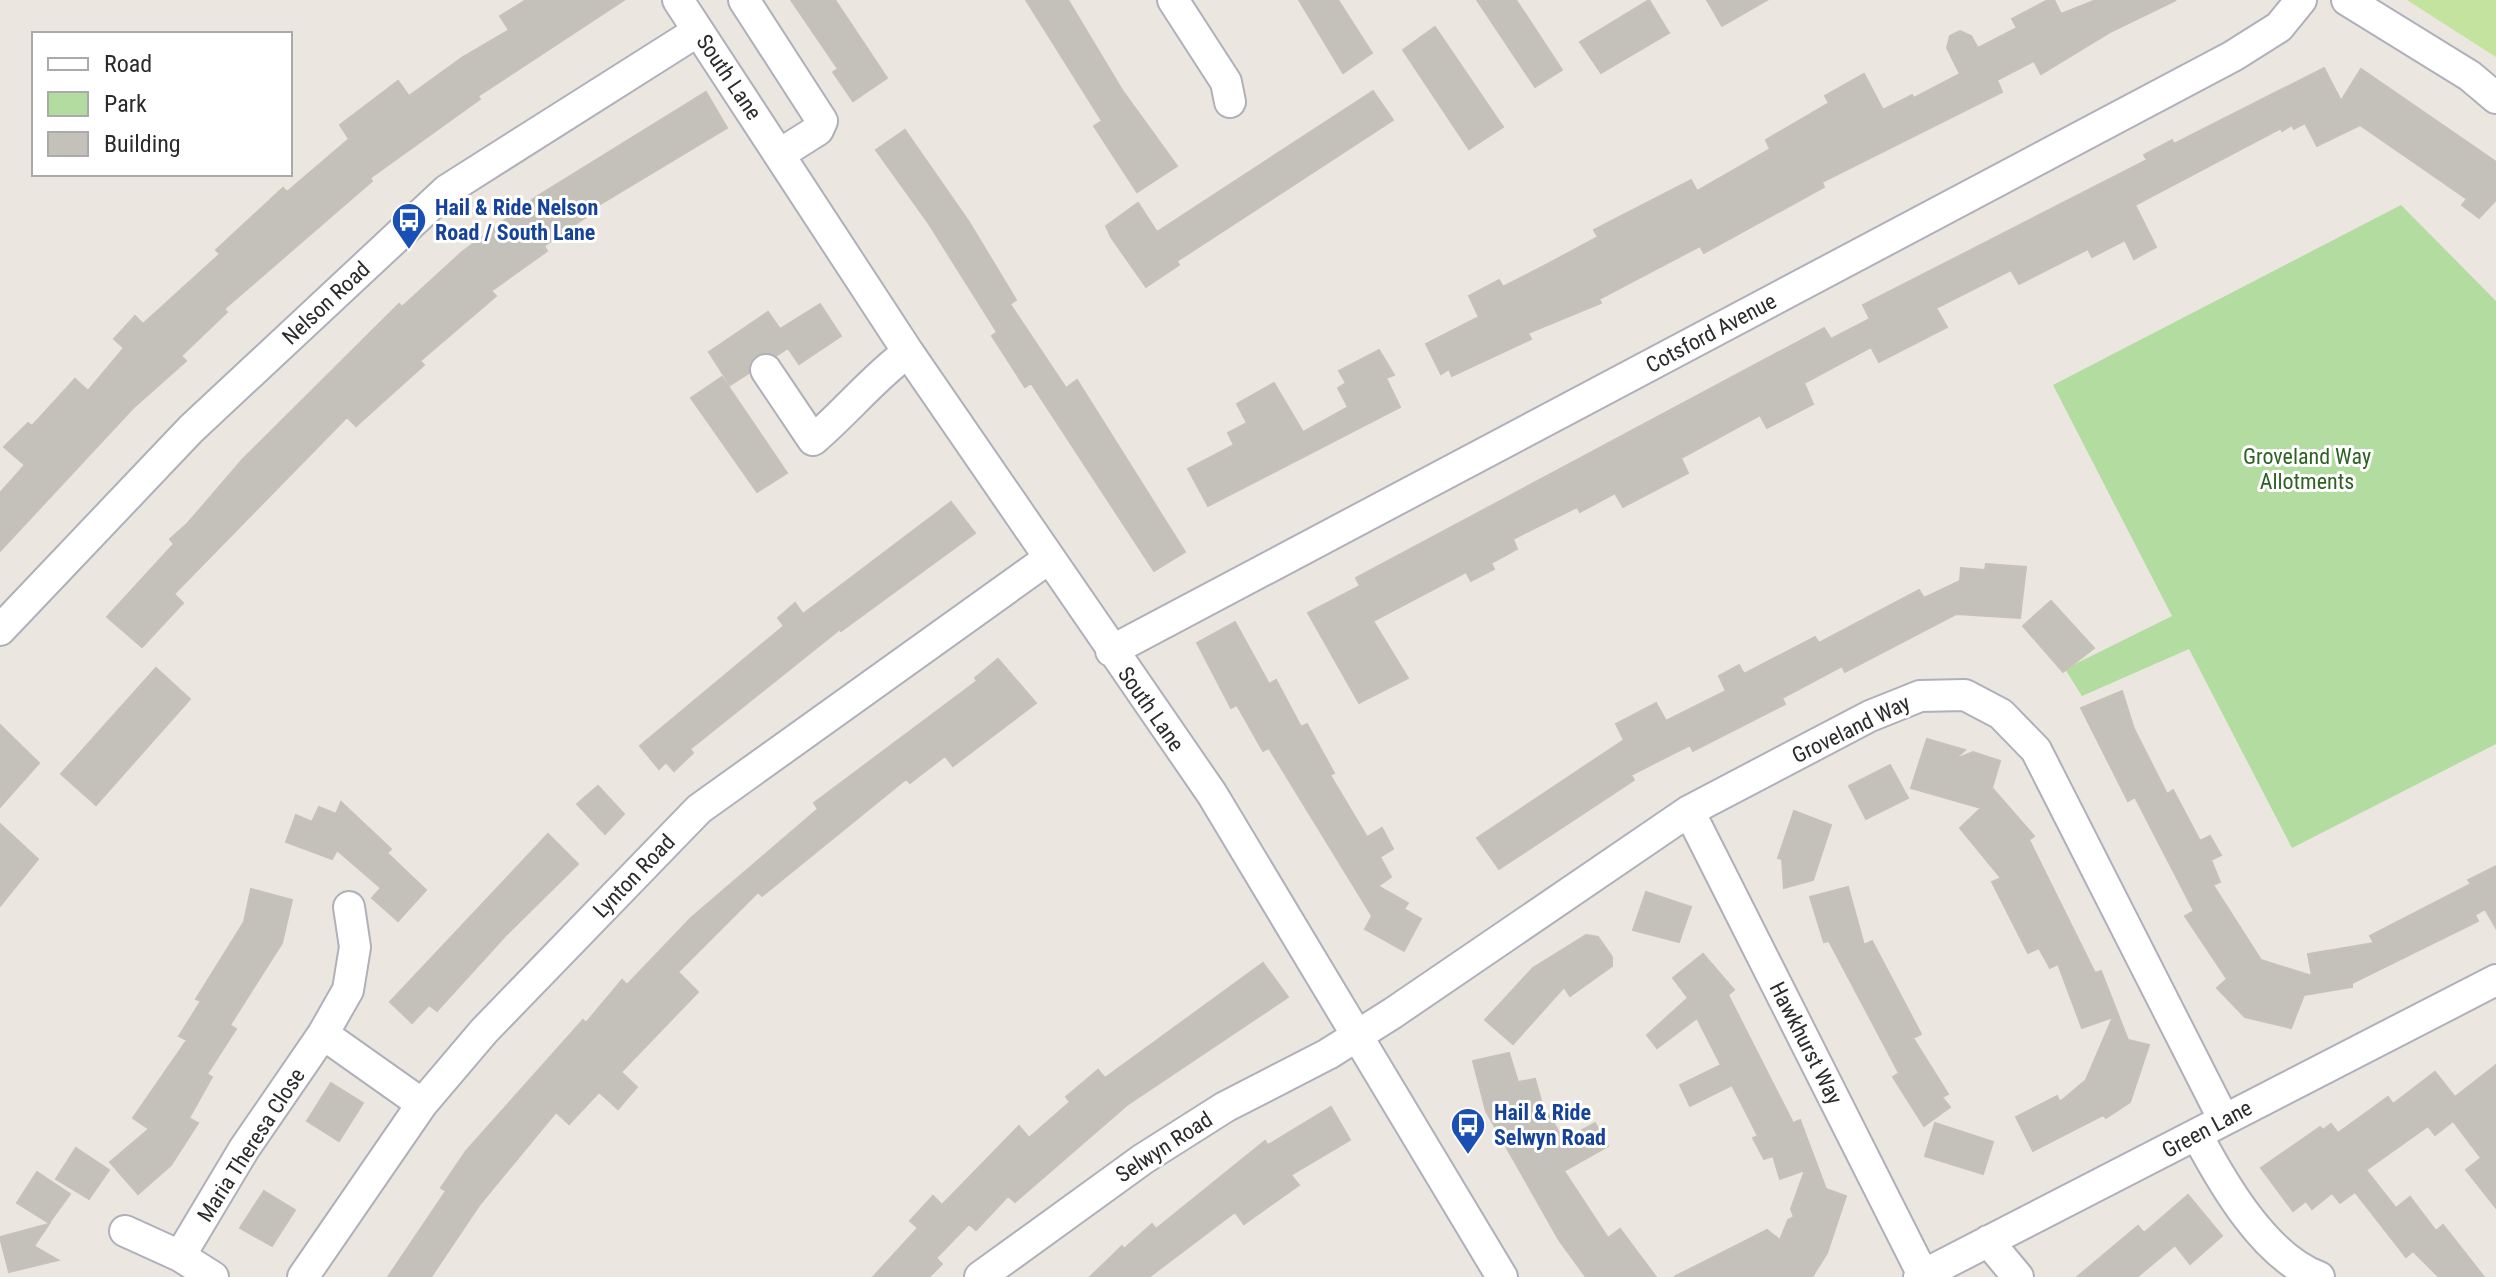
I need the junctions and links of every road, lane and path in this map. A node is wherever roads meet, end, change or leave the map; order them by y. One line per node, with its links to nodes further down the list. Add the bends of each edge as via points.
1 (678, 0): 6 (street, South Lane)
2 (744, 0): 9 (street, via 822,121 818,130)
3 (1173, 0): 8 (street, via 1226,82)
4 (2301, 0): 14 (street, Cotsford Avenue, via 2279,27 2233,56)
5 (2347, 0): 7 (street, via 2470,76)
6 (698, 31): 9 (street, South Lane); 13 (street, Nelson Road, via 447,190 191,429)
7 (2496, 98)
8 (1230, 102)
9 (780, 154): 10 (street, South Lane)
10 (908, 352): 11 (street, via 813,440); 12 (street, South Lane)
11 (766, 370)
12 (1048, 559): 14 (street, South Lane); 20 (street, Lynton Road, via 699,809 484,1031)
13 (0, 630)
14 (1111, 651): 19 (street, South Lane, via 1212,794)
15 (1689, 811): 19 (street, Groveland Way); 21 (street, Groveland Way, via 1870,716 1920,696 1965,695 2001,714 2036,750); 26 (street, Hawkhurst Way)
16 (349, 907): 18 (street, Maria Theresa Close, via 355,947 348,990)
17 (2496, 980): 21 (street, Green Lane)
18 (323, 1034): 20 (street); 25 (street, Maria Theresa Close, via 244,1149)
19 (1359, 1034): 29 (street, Selwyn Road, via 1154,1151); 30 (street, South Lane, via 1379,1078)
20 (422, 1104): 28 (street, Lynton Road)
21 (2224, 1120): 22 (street, Green Lane)
22 (2197, 1135): 24 (street, Green Lane); 32 (street, via 2228,1192 2255,1225 2300,1270)
23 (125, 1231): 25 (street)
24 (1988, 1241): 26 (street, Green Lane); 31 (street)
25 (180, 1256): 27 (street)
26 (1921, 1276)
27 (213, 1277)
28 (303, 1277)
29 (980, 1277)
30 (1502, 1277)
31 (2018, 1277)
32 (2319, 1277)

